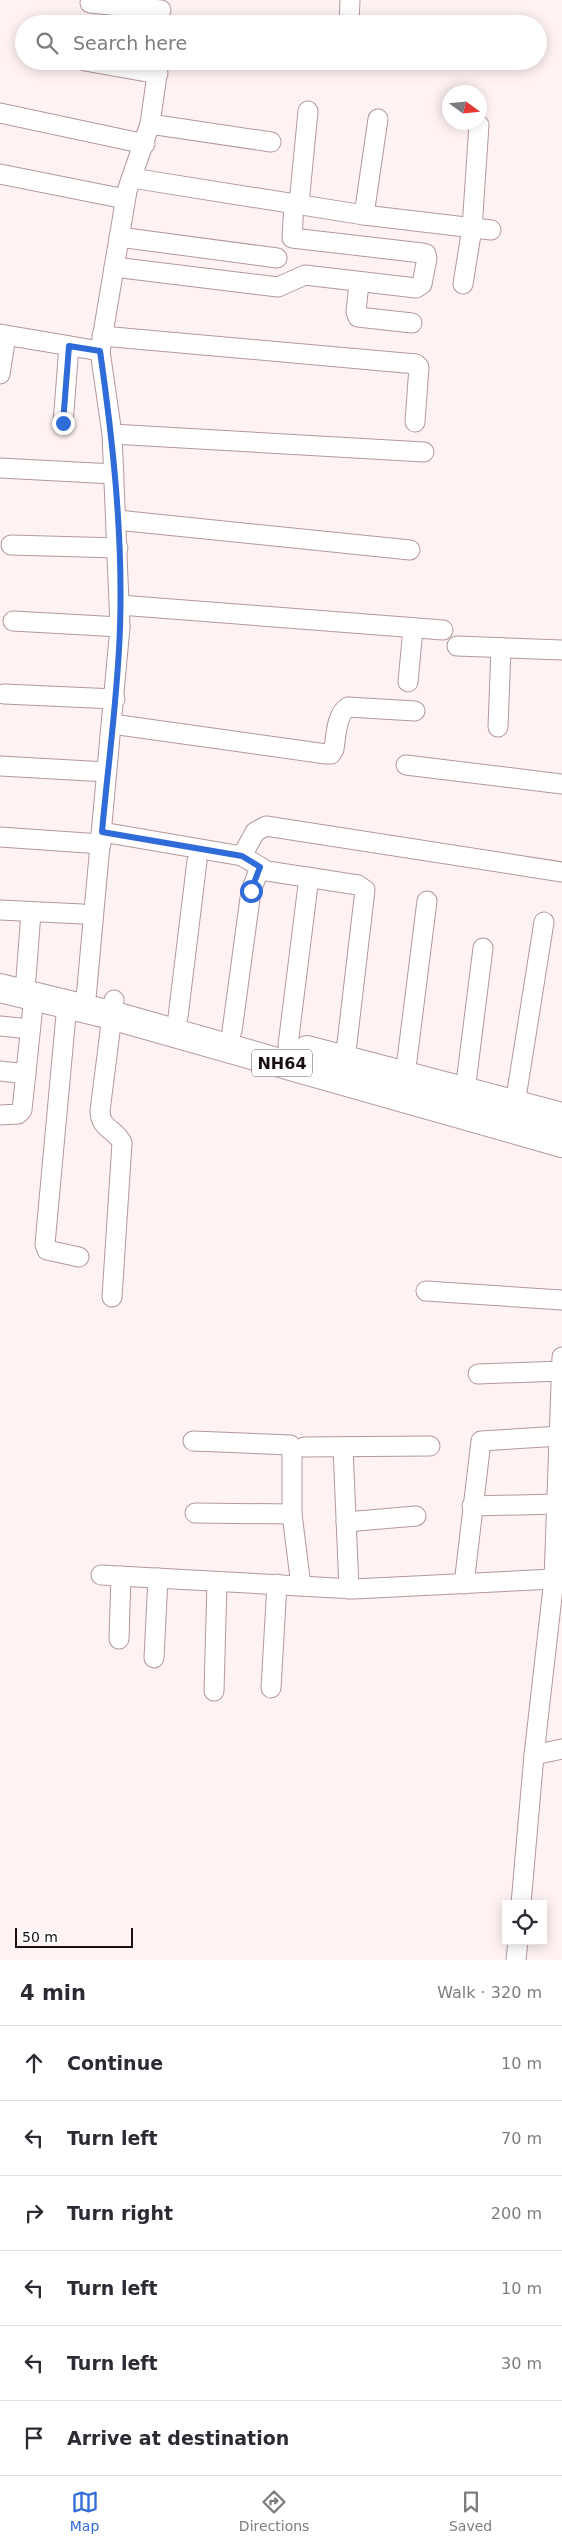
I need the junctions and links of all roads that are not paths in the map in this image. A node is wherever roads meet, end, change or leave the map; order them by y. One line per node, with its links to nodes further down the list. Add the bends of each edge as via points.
1 (350, 0): 4 (street)
2 (90, 3): 3 (street)
3 (161, 11)
4 (349, 15)
5 (158, 70): 9 (street)
6 (308, 111): 16 (street)
7 (0, 113): 12 (street)
8 (378, 119): 17 (street)
9 (150, 124): 11 (street); 12 (street)
10 (479, 130): 18 (street)
11 (271, 142)
12 (145, 144): 14 (street)
13 (0, 174): 15 (street)
14 (132, 178): 15 (street); 16 (street)
15 (125, 199): 20 (street)
16 (296, 203): 17 (street); 23 (street, via 291,235 296,240 426,254 419,288)
17 (364, 214): 18 (street)
18 (472, 228): 19 (street); 24 (street)
19 (491, 230)
20 (119, 237): 21 (street); 22 (street)
21 (277, 258)
22 (114, 267): 23 (street, via 278,287 305,275); 27 (street)
23 (359, 283): 25 (street, via 358,317)
24 (463, 284)
25 (412, 323)
26 (3, 335): 28 (street); 29 (street)
27 (101, 344): 28 (street); 30 (street, via 416,364); 32 (street)
28 (69, 346): 31 (street)
29 (0, 374)
30 (416, 422)
31 (63, 423)
32 (112, 434): 33 (street); 35 (street)
33 (424, 452)
34 (0, 468): 35 (street)
35 (114, 474): 36 (street)
36 (117, 520): 38 (street); 39 (street)
37 (11, 545): 38 (street)
38 (118, 548): 40 (street)
39 (410, 550)
40 (120, 604): 42 (street); 43 (street)
41 (13, 621): 42 (street)
42 (120, 628): 50 (street)
43 (413, 629): 44 (street); 48 (street)
44 (443, 630)
45 (457, 646): 46 (street)
46 (501, 648): 47 (street); 53 (street)
47 (562, 650)
48 (408, 682)
49 (4, 694): 50 (street)
50 (115, 699): 52 (street)
51 (415, 711): 52 (street, via 343,710 331,754)
52 (112, 724): 56 (street)
53 (498, 727)
54 (406, 765): 57 (street)
55 (0, 766): 56 (street)
56 (107, 772): 59 (street)
57 (562, 784)
58 (0, 837): 59 (street)
59 (102, 838): 60 (street); 73 (street)
60 (242, 856): 62 (street); 63 (street, via 255,832 266,826)
61 (197, 861): 74 (street)
62 (260, 867): 64 (street, via 267,871); 77 (street, via 251,891)
63 (562, 872)
64 (309, 877): 78 (street); 79 (street, via 358,885 365,890)
65 (427, 901): 82 (street)
66 (0, 910): 67 (street)
67 (31, 912): 68 (street); 71 (street)
68 (82, 914)
69 (544, 922): 84 (street)
70 (483, 948): 83 (street)
71 (20, 982): 72 (highway, NH64); 73 (highway, NH64); 76 (street)
72 (0, 988)
73 (93, 1004): 74 (highway, NH64); 87 (highway, NH64); 88 (street, via 45,1244 47,1250); 90 (street, via 100,1120 119,1136 122,1143)
74 (178, 1017): 77 (highway, NH64)
75 (0, 1026): 76 (street)
76 (30, 1029): 81 (street)
77 (232, 1031): 78 (highway, NH64)
78 (288, 1045): 79 (highway, NH64)
79 (345, 1060): 82 (highway, NH64)
80 (0, 1071): 81 (street)
81 (26, 1074): 85 (street, via 22,1110 18,1114)
82 (405, 1076): 83 (highway, NH64)
83 (465, 1092): 84 (highway, NH64)
84 (515, 1104): 86 (highway, NH64)
85 (0, 1115)
86 (562, 1117)
87 (562, 1143)
88 (79, 1257)
89 (426, 1292): 91 (street)
90 (112, 1297)
91 (562, 1300)
92 (562, 1366): 93 (street); 95 (street)
93 (478, 1374)
94 (193, 1441): 102 (street, via 290,1444)
95 (561, 1442): 99 (street); 100 (street, via 481,1441)
96 (430, 1446): 98 (street)
97 (304, 1447): 98 (street)
98 (343, 1447): 104 (street)
99 (557, 1504): 100 (street); 108 (street)
100 (472, 1506): 111 (street)
101 (195, 1513): 102 (street)
102 (292, 1514): 112 (street)
103 (416, 1516): 104 (street)
104 (346, 1522): 113 (street)
105 (101, 1575): 106 (street)
106 (121, 1576): 107 (street); 114 (street)
107 (158, 1578): 109 (street); 115 (street)
108 (554, 1579): 111 (street); 119 (street)
109 (217, 1582): 110 (street); 117 (street)
110 (277, 1584): 112 (street); 116 (street)
111 (464, 1584): 113 (street)
112 (301, 1586): 113 (street)
113 (349, 1589)
114 (119, 1639)
115 (154, 1658)
116 (271, 1688)
117 (214, 1691)
118 (562, 1749): 119 (street)
119 (534, 1755): 120 (street)
120 (521, 1900)
121 (518, 1945): 122 (street)
122 (516, 1960)

